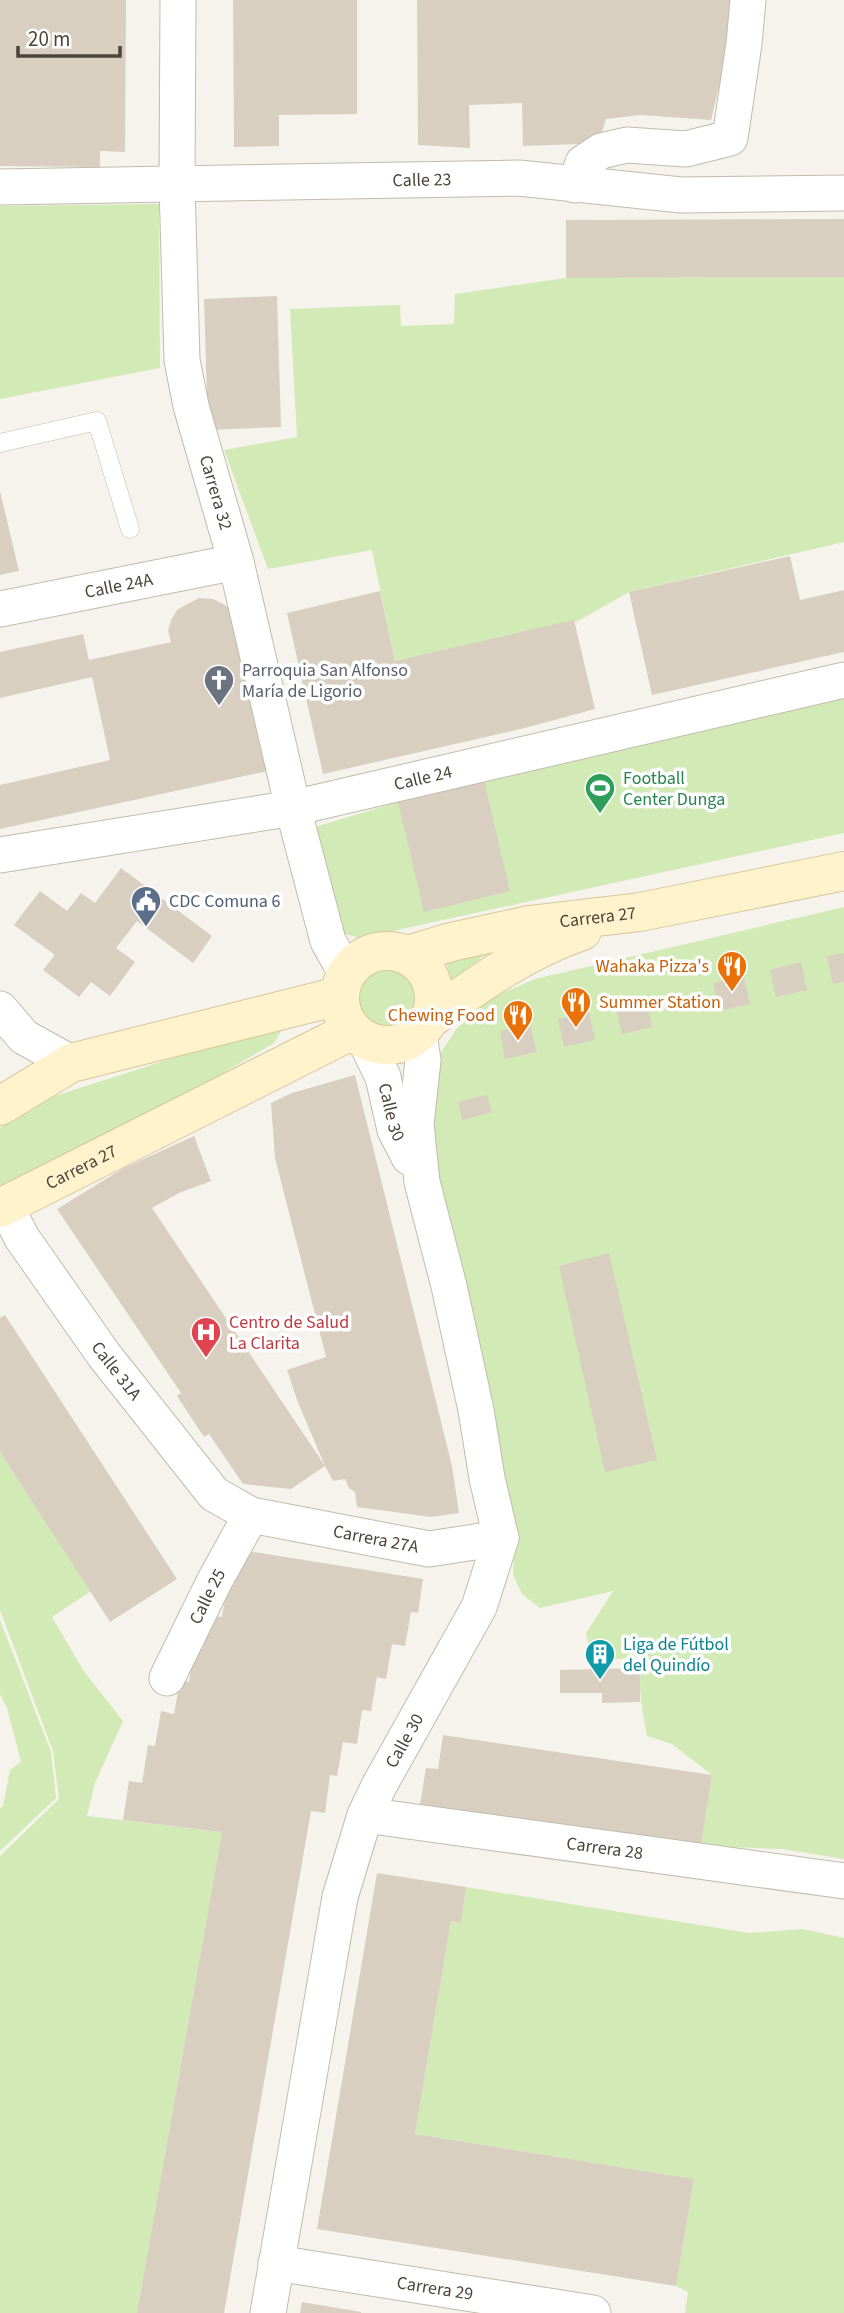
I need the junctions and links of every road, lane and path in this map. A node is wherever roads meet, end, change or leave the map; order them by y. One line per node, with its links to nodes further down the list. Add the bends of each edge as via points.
1 (178, 0): 3 (street, Carrera 32)
2 (748, 0): 4 (street, via 730,138 686,149 627,145 601,151 583,163)
3 (177, 185): 4 (street, Calle 23, via 519,178); 5 (street, Calle 23); 9 (street, Carrera 32, via 182,360)
4 (575, 185): 6 (street, Calle 23, via 681,195)
5 (0, 187)
6 (844, 193)
7 (0, 443): 8 (lane, via 97,421)
8 (130, 529)
9 (236, 562): 10 (street, Calle 24A); 12 (street, Carrera 32)
10 (0, 610)
11 (844, 680): 12 (street, Calle 24)
12 (293, 808): 13 (street, Calle 24); 18 (street, Carrera 32)
13 (0, 855)
14 (844, 871): 15 (street)
15 (640, 912): 16 (street, Carrera 27, via 529,925); 19 (street, Carrera 27, via 549,942 487,978)
16 (408, 956): 18 (street, via 372,953 355,963); 19 (street, via 423,966 433,982 435,1001)
17 (0, 1009): 20 (street, via 24,1037)
18 (351, 1011): 19 (street, via 384,1046 403,1043); 20 (street); 22 (street, Calle 30, via 383,1077 395,1130); 23 (street, Carrera 27)
19 (425, 1026): 22 (street, Calle 30, via 415,1124)
20 (71, 1063): 21 (street)
21 (0, 1106)
22 (422, 1182): 25 (street, Calle 30, via 449,1286)
23 (2, 1206): 24 (street, Calle 31A, via 104,1354 214,1494)
24 (251, 1515): 25 (street, Carrera 27A, via 429,1549); 26 (street, Calle 25)
25 (501, 1538): 27 (street, Calle 30, via 479,1607)
26 (167, 1678)
27 (365, 1815): 28 (street, Carrera 28); 29 (street, Calle 30, via 340,1897)
28 (844, 1881)
29 (276, 2263): 30 (street, Calle 30); 31 (street, Carrera 29)
30 (268, 2313)
31 (593, 2313)

